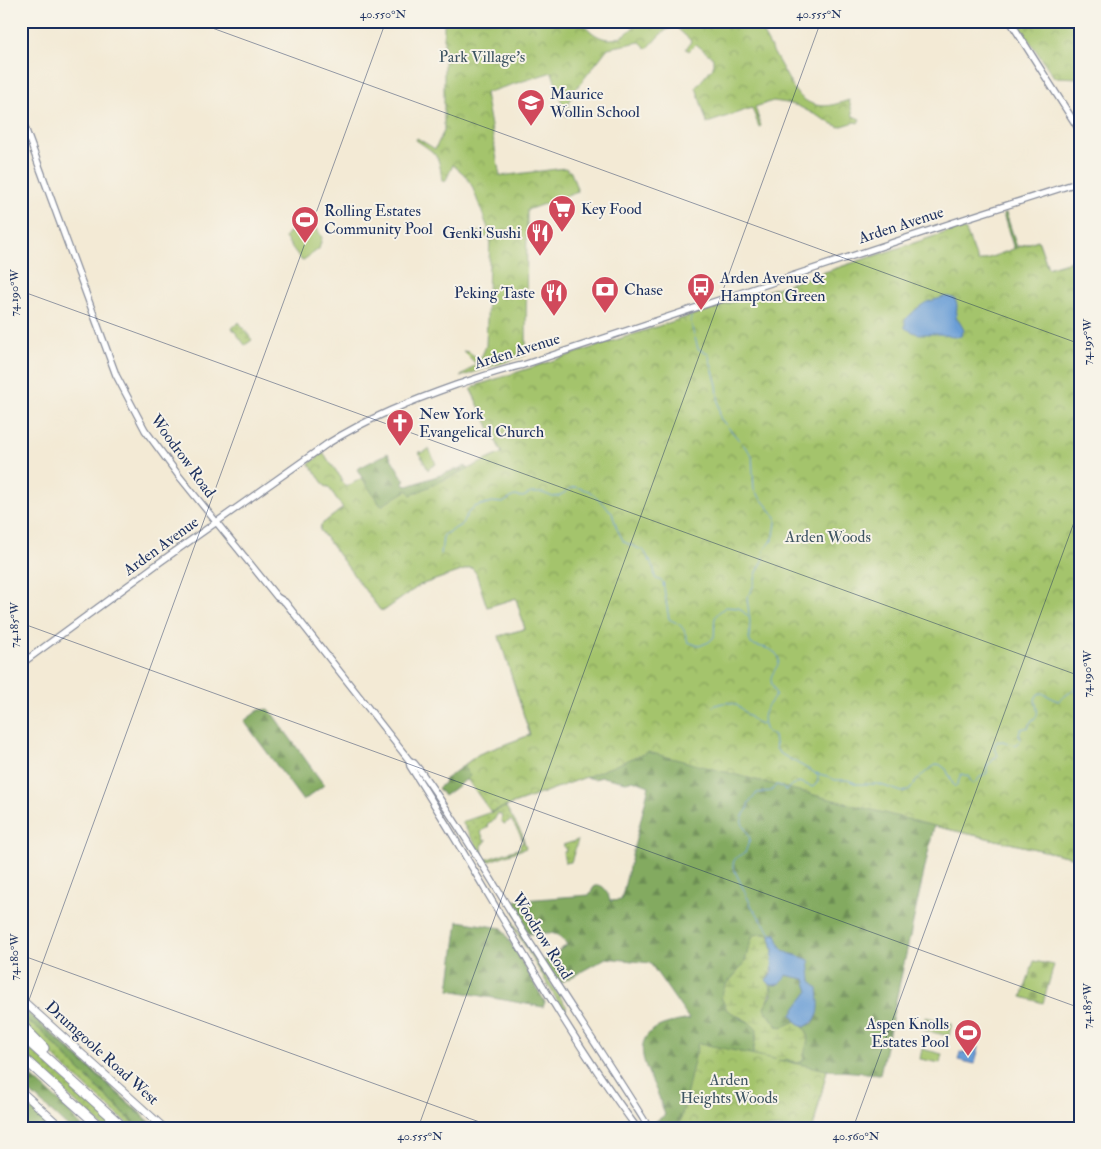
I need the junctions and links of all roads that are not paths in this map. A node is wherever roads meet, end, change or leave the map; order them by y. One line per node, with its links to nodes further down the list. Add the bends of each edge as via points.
1 (1010, 21): 3 (street)
2 (21, 117): 5 (street, Woodrow Road, via 116,375 145,430)
3 (1080, 131)
4 (1080, 182): 5 (street, Arden Avenue, via 523,365 486,374 389,410 327,444)
5 (216, 523): 6 (street, Arden Avenue); 7 (street, Woodrow Road, via 277,597 285,602)
6 (21, 664)
7 (409, 760): 18 (street, Woodrow Road, via 560,1014); 19 (street, Woodrow Road, via 422,773 469,842 575,1015)
8 (21, 999): 17 (main road, Drumgoole Road West)
9 (21, 1024): 12 (highway)
10 (21, 1035): 12 (highway)
11 (21, 1058): 15 (highway)
12 (62, 1072): 16 (highway)
13 (21, 1091): 14 (main road)
14 (62, 1128)
15 (101, 1128)
16 (124, 1128)
17 (164, 1128)
18 (637, 1128)
19 (650, 1128)

